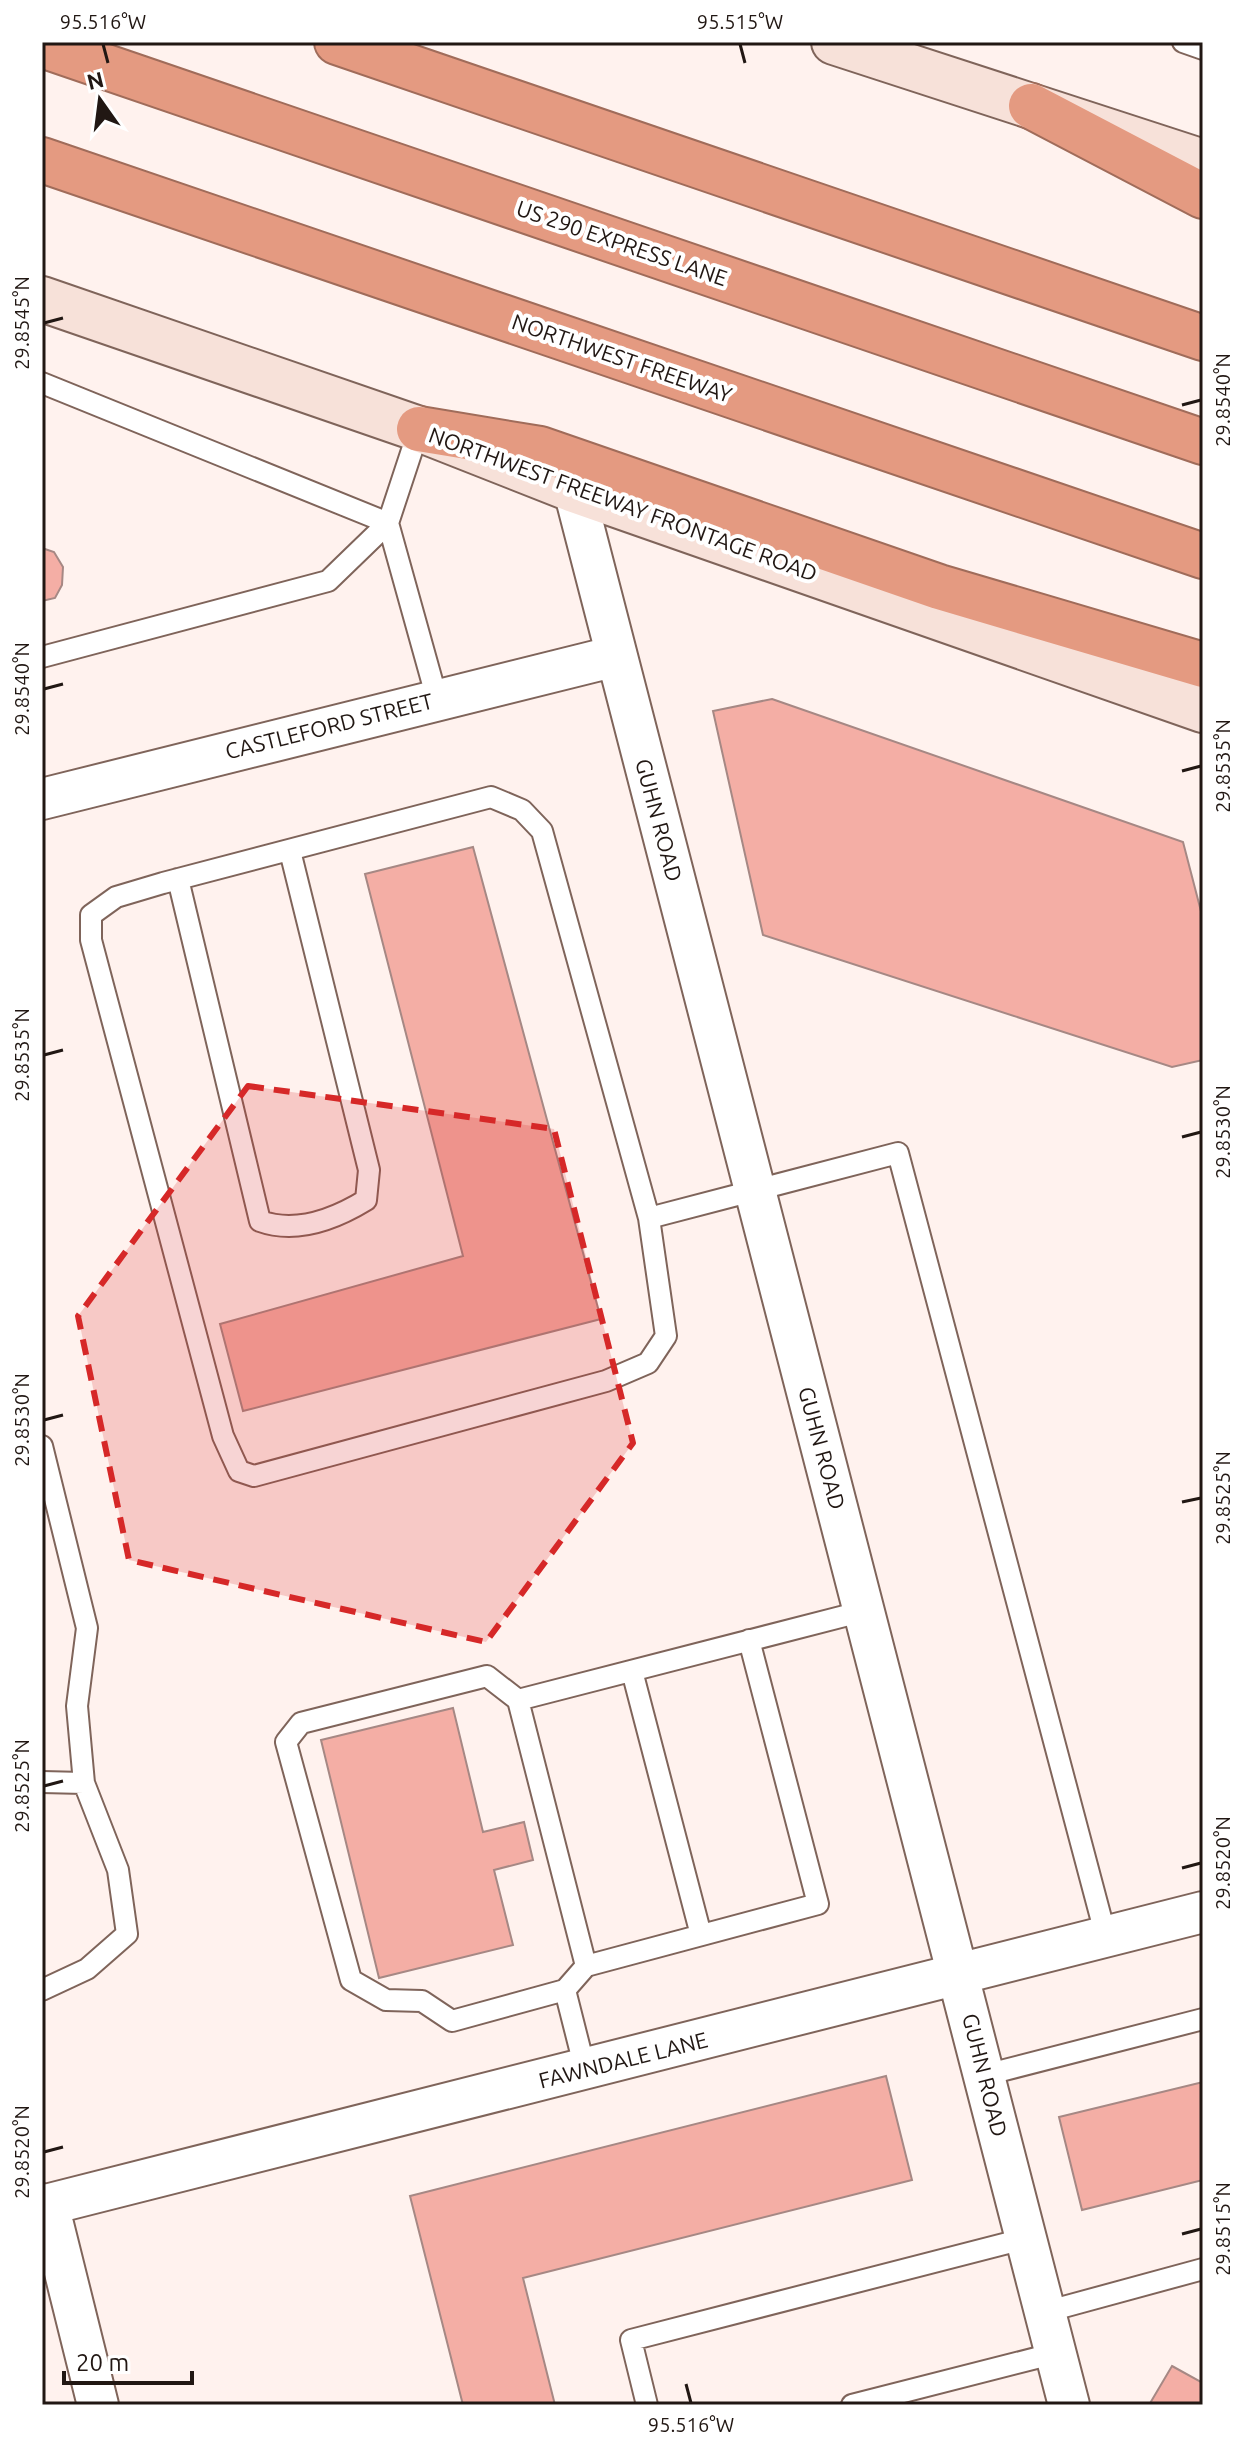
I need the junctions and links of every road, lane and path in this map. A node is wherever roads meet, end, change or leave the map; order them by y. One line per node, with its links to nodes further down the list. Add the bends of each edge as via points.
1 (337, 42): 11 (highway)
2 (834, 42): 6 (main road)
3 (1183, 42): 5 (lane)
4 (42, 45): 14 (highway, US 290 EXPRESS LANE)
5 (1203, 49)
6 (1031, 106): 8 (main road); 9 (highway)
7 (42, 160): 17 (highway, NORTHWEST FREEWAY)
8 (1203, 162)
9 (1203, 196)
10 (42, 299): 13 (main road, NORTHWEST FREEWAY FRONTAGE ROAD)
11 (1203, 338)
12 (42, 383): 16 (lane)
13 (419, 429): 15 (main road, NORTHWEST FREEWAY FRONTAGE ROAD); 16 (lane); 20 (highway, via 540,449 939,587)
14 (1203, 442)
15 (574, 490): 18 (street, GUHN ROAD); 22 (main road, NORTHWEST FREEWAY FRONTAGE ROAD)
16 (388, 523): 19 (lane, via 328,581); 21 (lane)
17 (1203, 556)
18 (616, 656): 21 (street, CASTLEFORD STREET); 26 (street, GUHN ROAD)
19 (42, 657)
20 (1203, 665)
21 (437, 699): 23 (street, CASTLEFORD STREET)
22 (1203, 710)
23 (42, 799)
24 (290, 851): 25 (lane); 25 (lane, via 369,1170 366,1200 335,1219 276,1227 260,1221); 27 (lane, via 491,797 522,810 542,831)
25 (178, 879): 27 (lane, via 116,897 91,915 91,940 220,1423 239,1471 254,1476 606,1381 648,1363 666,1336)
26 (756, 1193): 27 (lane); 29 (street, GUHN ROAD); 37 (lane, via 898,1153)
27 (649, 1218)
28 (42, 1446): 34 (lane, via 87,1628 77,1706)
29 (864, 1611): 30 (lane); 39 (street, GUHN ROAD)
30 (749, 1640): 31 (lane); 36 (lane, via 818,1904)
31 (632, 1671): 32 (lane); 36 (lane)
32 (518, 1700): 38 (lane); 41 (lane, via 487,1676 301,1723 286,1742 351,1980 386,2000 422,2001 452,2021)
33 (42, 1782): 34 (lane)
34 (84, 1783): 40 (lane, via 118,1870 127,1934 87,1969)
35 (1203, 1912): 37 (street, FAWNDALE LANE)
36 (701, 1935): 38 (lane)
37 (1106, 1937): 39 (street, FAWNDALE LANE)
38 (586, 1966): 41 (lane)
39 (959, 1976): 43 (street, FAWNDALE LANE); 44 (street, GUHN ROAD)
40 (42, 1990)
41 (565, 1990): 43 (lane)
42 (1203, 2019): 44 (lane)
43 (585, 2069): 45 (street, FAWNDALE LANE)
44 (985, 2075): 46 (street, GUHN ROAD)
45 (45, 2205): 50 (street)
46 (1027, 2238): 48 (street, GUHN ROAD); 51 (lane, via 631,2340)
47 (1203, 2269): 48 (lane)
48 (1045, 2312): 49 (street, GUHN ROAD)
49 (1056, 2353): 52 (lane); 53 (street, GUHN ROAD)
50 (98, 2405)
51 (647, 2405)
52 (852, 2405)
53 (1069, 2405)

